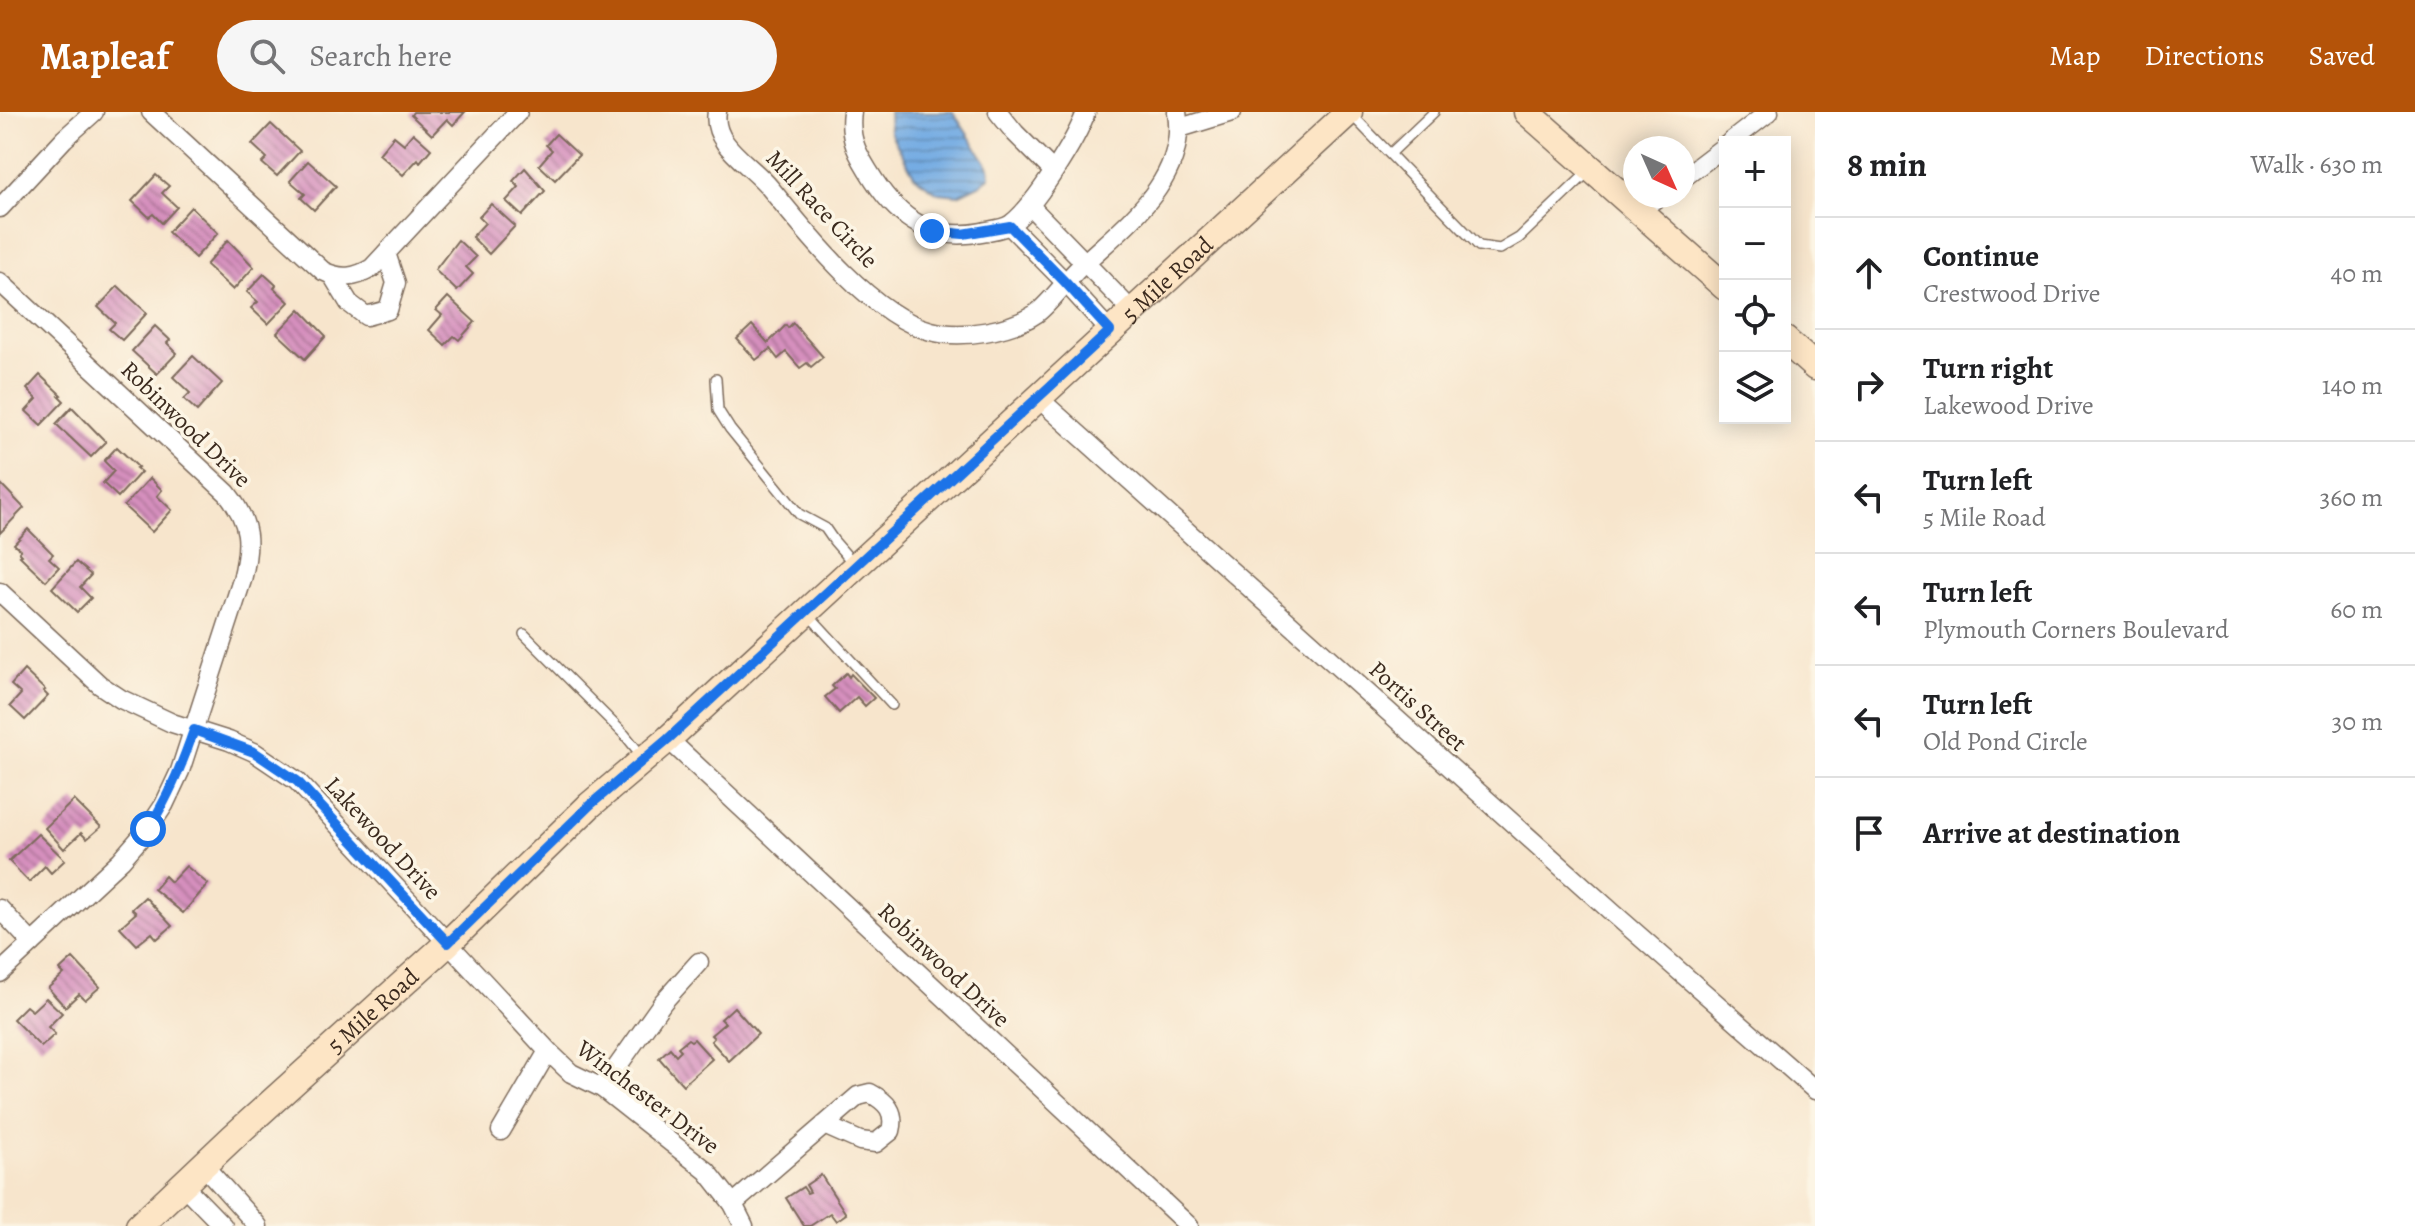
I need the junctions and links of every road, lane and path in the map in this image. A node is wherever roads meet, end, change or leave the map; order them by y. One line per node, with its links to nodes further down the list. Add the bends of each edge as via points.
1 (94, 112): 22 (street)
2 (151, 112): 27 (street)
3 (518, 112): 25 (street)
4 (717, 112): 30 (street, Mill Race Circle, via 716,126 724,142 767,184 807,235 908,323 951,334 994,330 1037,313)
5 (852, 112): 24 (street, via 851,137 858,154 901,213 932,231 949,234)
6 (998, 112): 19 (street)
7 (1086, 112): 19 (street)
8 (1232, 112): 13 (street)
9 (1349, 112): 16 (lane); 31 (street, 5 Mile Road)
10 (1434, 112): 16 (lane)
11 (1527, 112): 17 (street)
12 (1769, 112): 14 (street)
13 (1178, 120): 26 (street, Mill Race Circle, via 1172,162 1151,198)
14 (1738, 136)
15 (1719, 151): 18 (street)
16 (1391, 153): 17 (lane, via 1479,246 1500,249 1519,238)
17 (1591, 169): 20 (street)
18 (1695, 169)
19 (1053, 171): 21 (street)
20 (1623, 188)
21 (1030, 206): 24 (street); 26 (street)
22 (0, 208)
23 (1653, 208): 28 (street)
24 (1010, 226): 30 (street)
25 (386, 253): 27 (street, via 361,275); 27 (street, via 396,283 388,310 366,316 349,303)
26 (1086, 261): 30 (street, Mill Race Circle); 31 (street)
27 (332, 275)
28 (1719, 280)
29 (0, 282): 42 (street, Robinwood Drive, via 227,493 245,520 248,555)
30 (1065, 282): 32 (street)
31 (1132, 311): 32 (street, 5 Mile Road)
32 (1110, 331): 36 (street, 5 Mile Road)
33 (1791, 345): 34 (street)
34 (1815, 367)
35 (716, 379): 37 (lane, via 718,410 730,429 799,514 825,528)
36 (1037, 397): 37 (street, 5 Mile Road); 52 (street, Portis Street)
37 (855, 565): 39 (street, 5 Mile Road)
38 (0, 592): 42 (street, Lakewood Drive, via 100,685 137,708)
39 (805, 611): 41 (lane); 43 (street, 5 Mile Road)
40 (524, 634): 44 (lane)
41 (892, 705)
42 (194, 730): 46 (street, Robinwood Drive, via 180,771 148,829); 47 (street, Lakewood Drive, via 254,752 297,781)
43 (668, 739): 44 (street, 5 Mile Road); 62 (street, Robinwood Drive)
44 (644, 759): 47 (street, 5 Mile Road)
45 (0, 909): 46 (street)
46 (32, 943): 49 (street, Robinwood Drive)
47 (448, 943): 50 (street, Winchester Drive); 55 (street, 5 Mile Road)
48 (699, 962): 51 (street, via 663,1002)
49 (0, 973)
50 (548, 1051): 51 (street, Winchester Drive, via 571,1073); 54 (street)
51 (602, 1088): 57 (street, Winchester Drive, via 707,1171)
52 (1815, 1090)
53 (824, 1125): 57 (street)
54 (501, 1131)
55 (204, 1166): 56 (street, 5 Mile Road); 60 (street)
56 (183, 1185): 58 (street, 5 Mile Road); 59 (street)
57 (733, 1204): 61 (street, Winchester Drive)
58 (139, 1226)
59 (223, 1226)
60 (258, 1226)
61 (744, 1226)
62 (1189, 1226)

